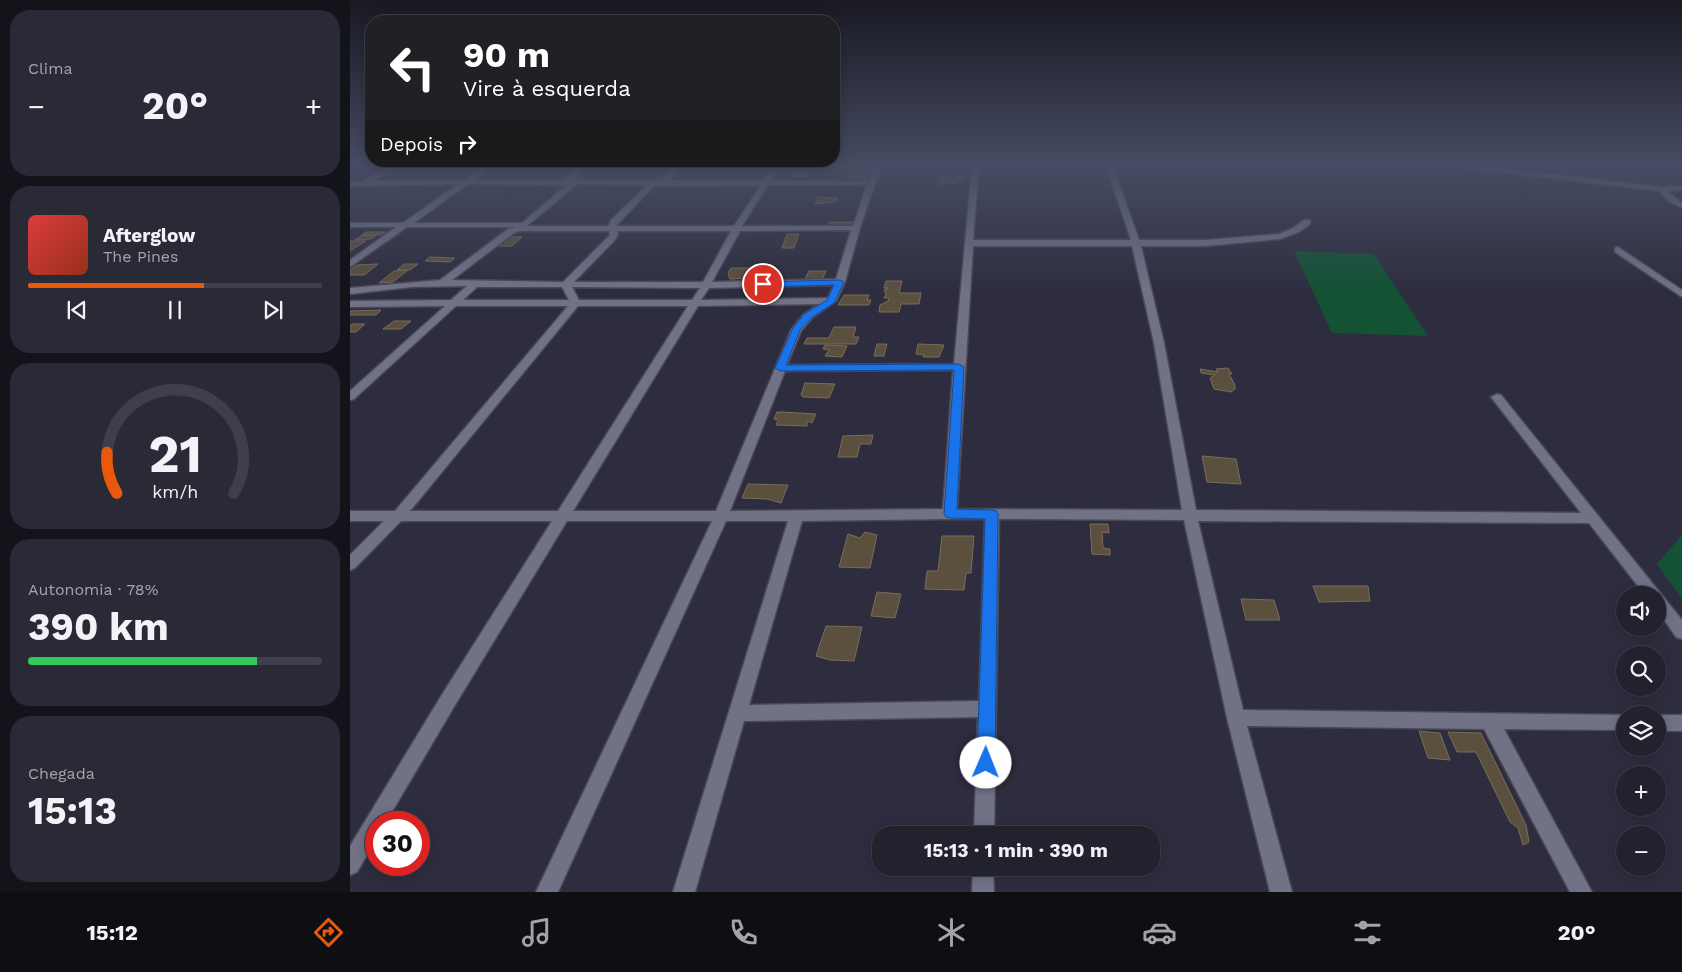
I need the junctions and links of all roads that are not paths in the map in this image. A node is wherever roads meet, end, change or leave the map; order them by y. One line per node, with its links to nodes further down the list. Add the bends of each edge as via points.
1 (430, 208): 10 (street)
2 (545, 208): 11 (street)
3 (628, 208): 14 (street, via 614,222)
4 (750, 208): 12 (street)
5 (863, 208): 13 (street)
6 (971, 208): 15 (street)
7 (1124, 208): 16 (street)
8 (1307, 222): 16 (street, via 1280,236 1206,243)
9 (350, 225): 10 (street)
10 (406, 225): 11 (street); 18 (street)
11 (522, 227): 14 (street); 19 (street, via 511,231)
12 (737, 228): 13 (street); 14 (street); 23 (street)
13 (856, 228): 20 (street)
14 (614, 229): 22 (street, via 611,239)
15 (968, 243): 16 (street); 31 (street)
16 (1136, 243): 38 (street, via 1159,343)
17 (1618, 250): 25 (street)
18 (350, 264)
19 (444, 282): 21 (street); 24 (street, via 406,283)
20 (840, 282): 23 (street); 26 (street)
21 (475, 284): 22 (street); 27 (street)
22 (565, 284): 23 (street); 29 (street)
23 (706, 285): 30 (street)
24 (350, 291)
25 (1682, 294)
26 (831, 301): 30 (street); 32 (street, via 808,316 796,330)
27 (454, 302): 28 (street); 29 (street); 33 (street)
28 (350, 304)
29 (575, 304): 30 (street); 37 (street)
30 (694, 304): 42 (street)
31 (959, 367): 32 (street); 35 (street)
32 (780, 368): 40 (street)
33 (350, 397)
34 (1497, 397): 43 (street)
35 (950, 514): 36 (street); 41 (street)
36 (992, 514): 38 (street); 48 (street)
37 (399, 515): 39 (street); 42 (street); 44 (street)
38 (1190, 515): 43 (street); 50 (street)
39 (350, 516)
40 (721, 516): 41 (street); 42 (street); 58 (street)
41 (797, 516): 49 (street)
42 (563, 517): 56 (street)
43 (1594, 518): 45 (street)
44 (350, 564)
45 (1647, 586)
46 (1666, 611): 47 (street)
47 (1682, 632)
48 (987, 709): 49 (street); 55 (street)
49 (739, 713): 59 (street)
50 (1236, 718): 51 (street); 61 (street)
51 (1489, 720): 52 (street); 62 (street)
52 (1616, 722)
53 (1666, 723): 54 (street)
54 (1682, 723)
55 (984, 826)
56 (350, 865)
57 (983, 876): 60 (street)
58 (547, 892)
59 (684, 892)
60 (983, 892)
61 (1281, 892)
62 (1581, 892)

